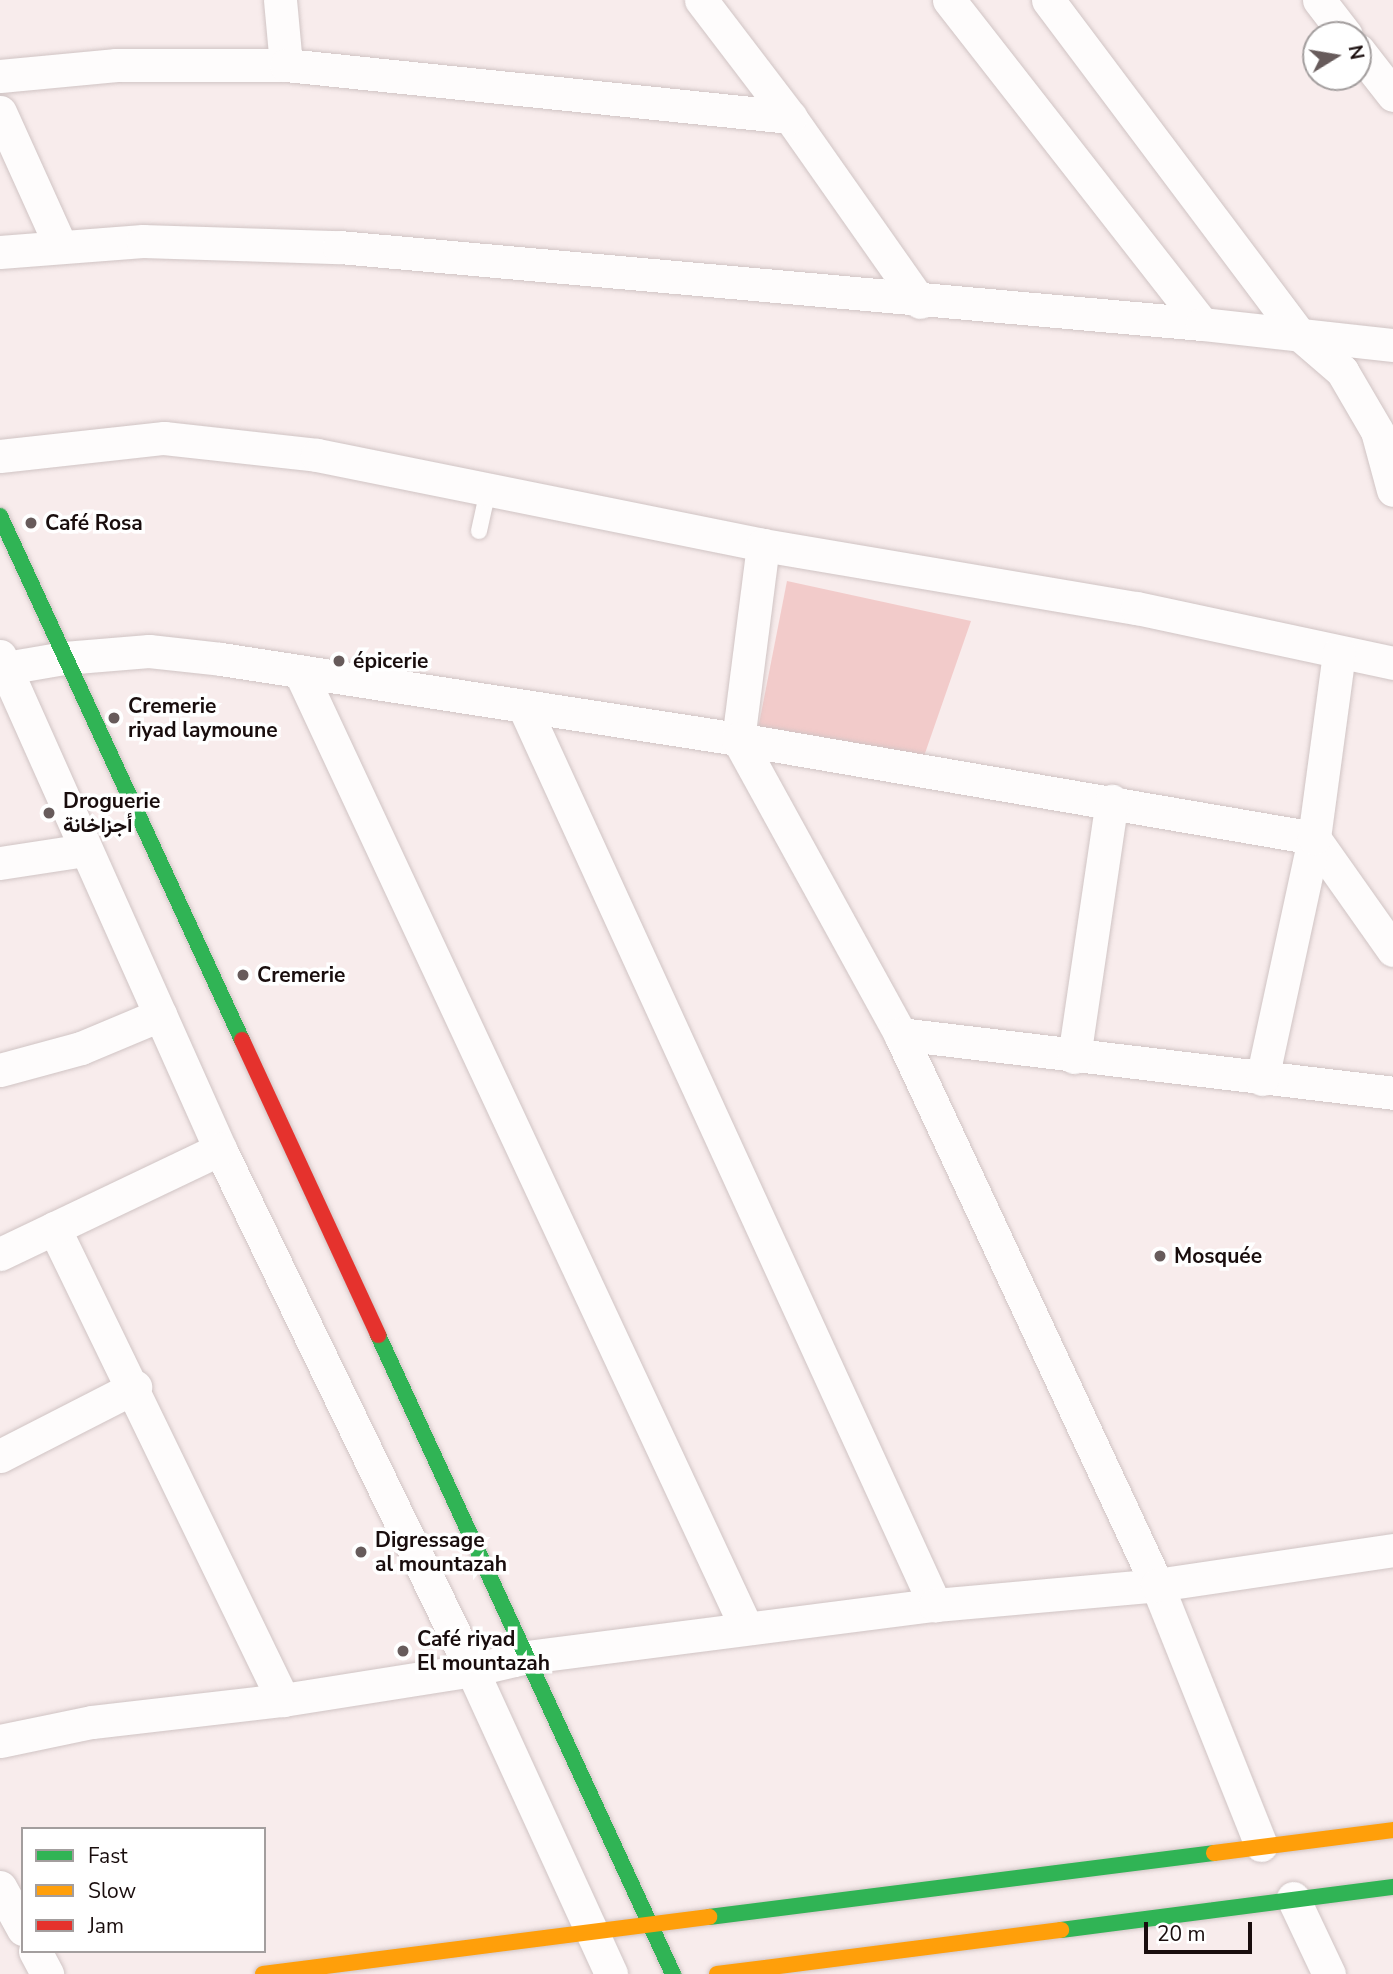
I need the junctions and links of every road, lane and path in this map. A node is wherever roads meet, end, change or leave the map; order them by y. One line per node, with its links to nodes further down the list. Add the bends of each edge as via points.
1 (280, 0): 7 (street)
2 (701, 0): 12 (street)
3 (949, 0): 16 (street)
4 (1048, 0): 17 (street)
5 (1319, 0): 6 (street)
6 (1335, 21)
7 (286, 65): 9 (street, via 116,65); 12 (street)
8 (1372, 68): 10 (street)
9 (0, 76)
10 (1393, 95)
11 (0, 113): 13 (street)
12 (790, 117): 15 (street)
13 (60, 245): 14 (street); 15 (street, via 143,241 339,247)
14 (0, 252)
15 (920, 302): 16 (street)
16 (1202, 324): 17 (street)
17 (1300, 334): 18 (street); 21 (street, via 1342,371 1377,430)
18 (1393, 345)
19 (0, 456): 20 (street, via 164,438 317,455)
20 (488, 489): 23 (lane); 24 (street)
21 (1393, 490)
22 (0, 516): 26 (street)
23 (479, 531)
24 (763, 545): 25 (street, via 1137,608); 31 (street)
25 (1339, 653): 27 (street); 33 (street)
26 (64, 658): 28 (street); 29 (street, via 149,651); 52 (street)
27 (1393, 663)
28 (2, 664): 34 (street)
29 (300, 672): 30 (street); 51 (street)
30 (524, 707): 31 (street); 50 (street)
31 (738, 739): 32 (street); 38 (street)
32 (1112, 801): 33 (street); 39 (street)
33 (1314, 838): 36 (street); 41 (street)
34 (85, 850): 35 (street); 37 (street)
35 (0, 863)
36 (1393, 950)
37 (160, 1015): 40 (street, via 81,1048); 43 (street)
38 (900, 1034): 39 (street); 49 (street)
39 (1074, 1057): 41 (street)
40 (0, 1070)
41 (1262, 1079): 42 (street)
42 (1393, 1093)
43 (220, 1149): 44 (street); 53 (street)
44 (54, 1228): 45 (street); 46 (street)
45 (0, 1254)
46 (135, 1387): 47 (street); 54 (street)
47 (0, 1456)
48 (1393, 1550): 49 (street)
49 (1157, 1585): 50 (street); 57 (street)
50 (935, 1605): 51 (street)
51 (746, 1627): 52 (street)
52 (527, 1657): 53 (street); 61 (street)
53 (472, 1670): 54 (street); 63 (street)
54 (283, 1700): 55 (street, via 92,1722)
55 (0, 1741)
56 (1393, 1830): 57 (street)
57 (1261, 1845): 61 (street)
58 (0, 1887): 62 (street)
59 (1393, 1887): 60 (street)
60 (1293, 1898): 69 (street); 70 (street)
61 (650, 1924): 63 (street); 68 (street)
62 (21, 1925)
63 (592, 1933): 66 (street); 67 (street)
64 (36, 1953): 65 (street)
65 (47, 1974)
66 (263, 1974)
67 (611, 1974)
68 (673, 1974)
69 (717, 1974)
70 (1329, 1974)

